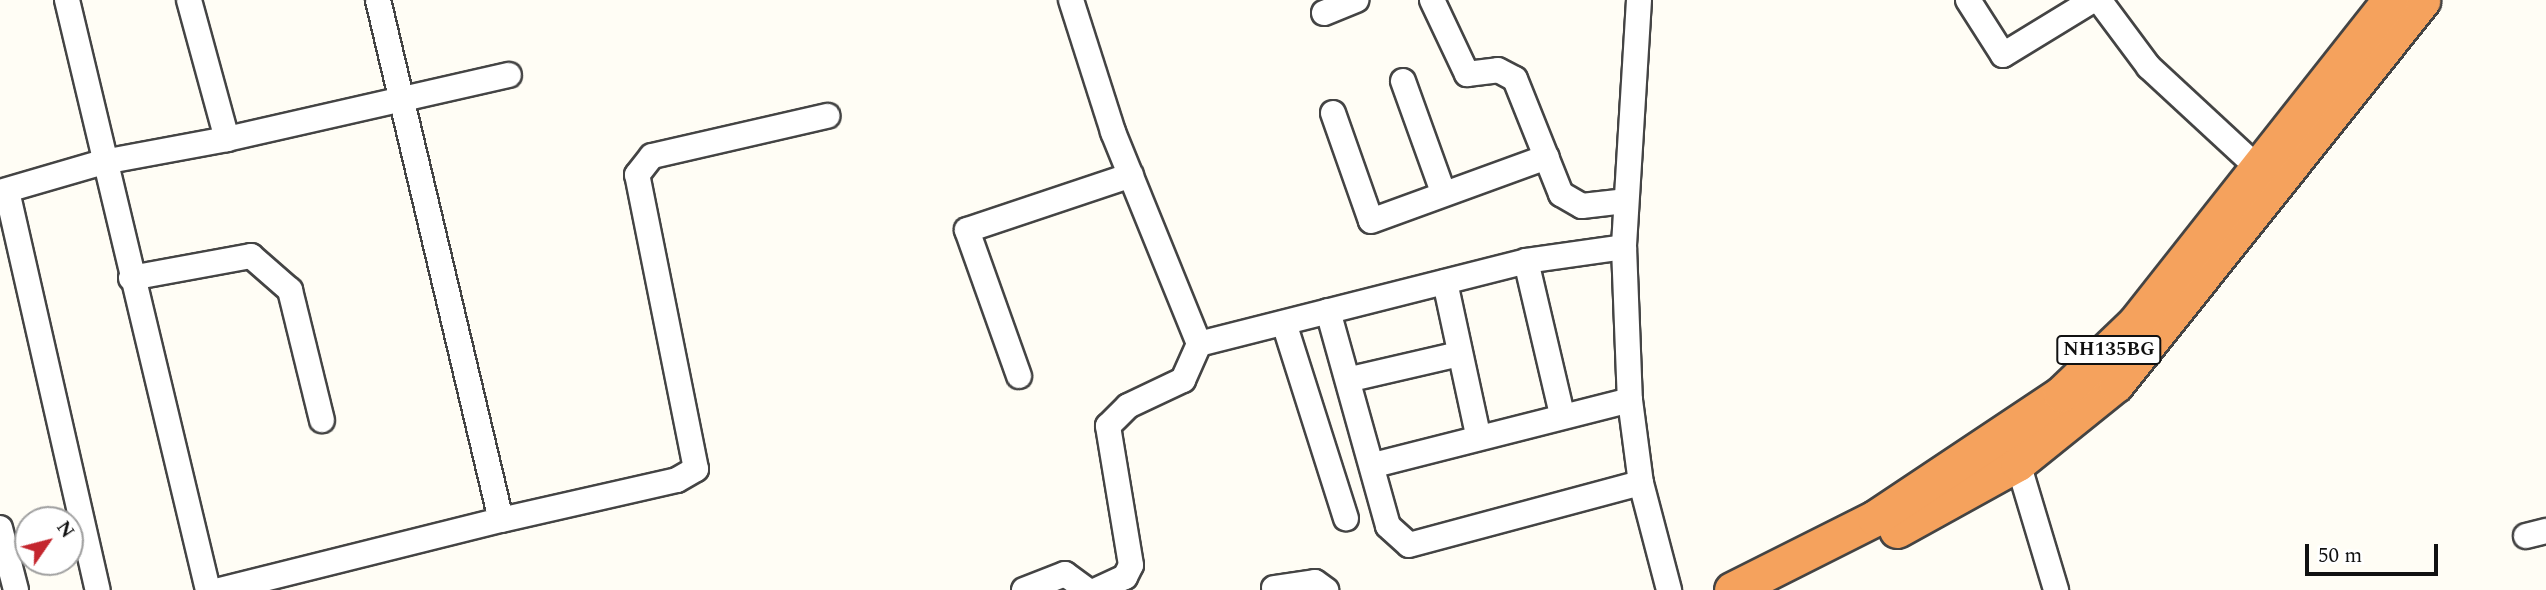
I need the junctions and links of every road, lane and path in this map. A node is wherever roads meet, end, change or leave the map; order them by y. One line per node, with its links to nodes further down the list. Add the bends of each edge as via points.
1 (66, 0): 21 (street)
2 (189, 0): 19 (street)
3 (378, 0): 16 (street)
4 (1071, 0): 23 (street)
5 (1356, 0): 13 (street)
6 (1432, 0): 20 (street, via 1467,74 1498,70 1515,79)
7 (1639, 0): 26 (street)
8 (1968, 0): 9 (street, via 2003,55)
9 (2093, 0)
10 (2099, 0): 22 (street, via 2149,67)
11 (2390, 0): 22 (highway, NH135BG)
12 (2422, 0): 41 (highway, NH135BG, via 2157,339 2116,384)
13 (1324, 13)
14 (509, 75): 16 (street)
15 (1402, 81): 25 (street)
16 (403, 103): 19 (street); 45 (street)
17 (1333, 113): 25 (street, via 1371,221)
18 (827, 116): 45 (street, via 652,156 637,175 696,469 677,480)
19 (227, 139): 21 (street)
20 (1547, 157): 25 (street); 26 (street, via 1557,187 1575,205)
21 (103, 162): 24 (street); 29 (street)
22 (2257, 167): 57 (highway, NH135BG, via 2136,323 2061,394 1875,518)
23 (1131, 175): 33 (street); 35 (street, via 967,230)
24 (3, 191): 49 (street)
25 (1444, 192)
26 (1625, 201): 27 (street)
27 (1624, 247): 28 (street); 37 (street)
28 (1526, 261): 30 (street); 38 (street)
29 (131, 278): 39 (street, via 251,256 290,290); 50 (street)
30 (1445, 282): 31 (street); 34 (street)
31 (1328, 311): 32 (street); 36 (street)
32 (1284, 323): 33 (street); 44 (street)
33 (1199, 344): 54 (street, via 1183,380 1128,406 1108,426 1131,565 1125,577)
34 (1459, 354): 36 (street); 40 (street)
35 (1019, 376)
36 (1351, 379): 42 (street)
37 (1630, 400): 38 (street); 43 (street)
38 (1562, 415): 40 (street)
39 (322, 420)
40 (1478, 435): 42 (street)
41 (2018, 463): 58 (highway, NH135BG); 59 (street)
42 (1374, 465): 43 (street, via 1388,526 1409,545)
43 (1641, 483): 56 (street)
44 (1346, 518)
45 (501, 520): 51 (street)
46 (0, 528): 48 (street)
47 (1274, 588): 55 (street, via 1315,582)
48 (16, 590)
49 (98, 590)
50 (208, 590)
51 (220, 590)
52 (1024, 590): 53 (street, via 1065,574)
53 (1087, 590)
54 (1097, 590)
55 (1326, 590)
56 (1669, 590)
57 (1732, 590)
58 (1779, 590)
59 (2056, 590)

